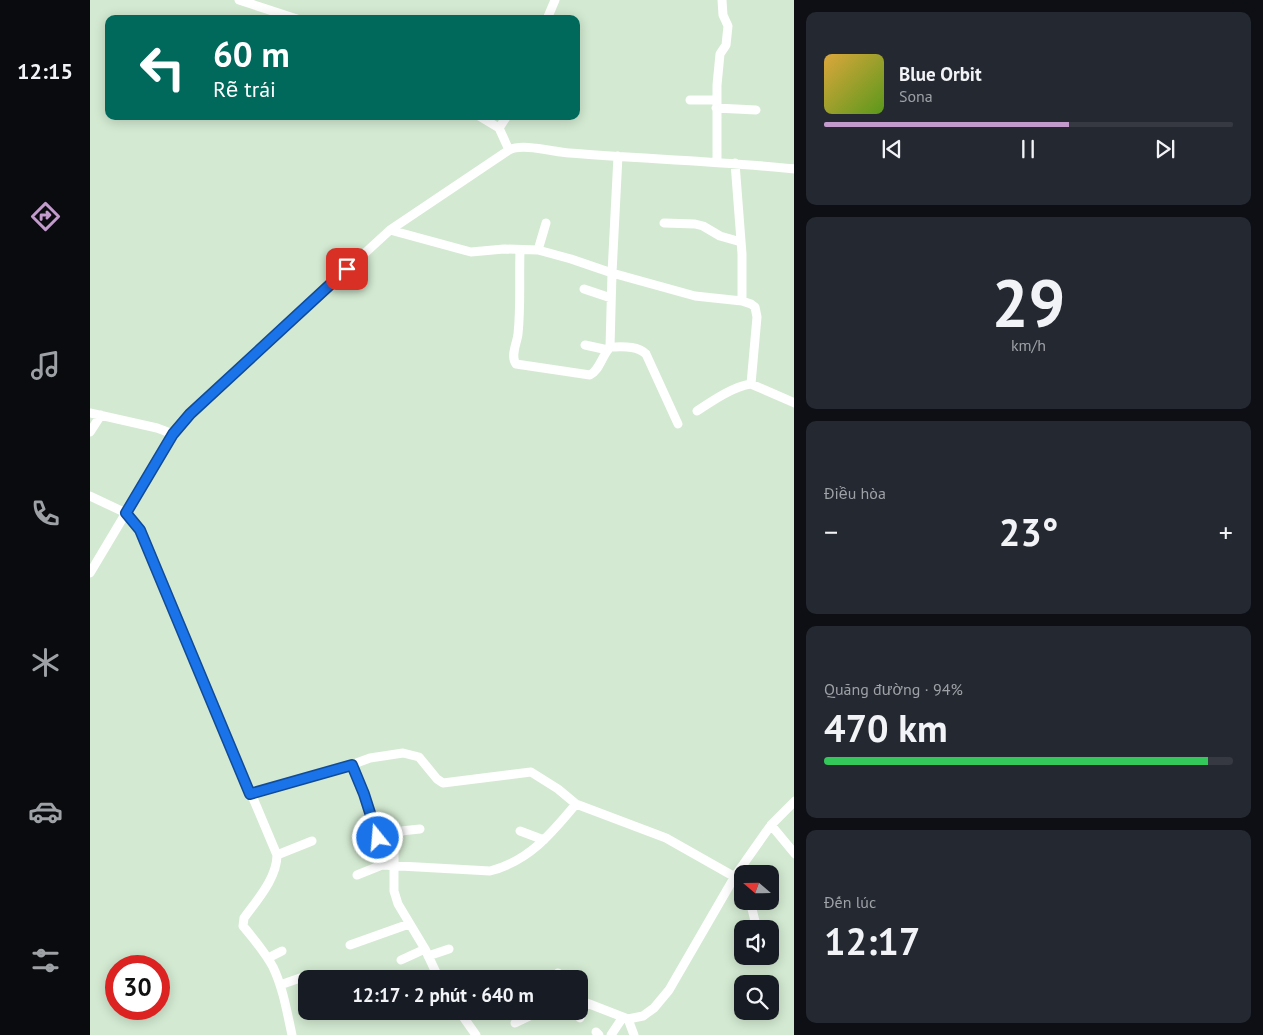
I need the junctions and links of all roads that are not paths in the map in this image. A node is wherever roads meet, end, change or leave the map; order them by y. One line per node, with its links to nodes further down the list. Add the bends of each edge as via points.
1 (239, 0): 4 (street)
2 (555, 0): 5 (street)
3 (722, 0): 7 (street, via 728,26 726,45 720,54)
4 (285, 15)
5 (549, 15)
6 (690, 100): 7 (street)
7 (716, 104): 8 (street); 14 (street)
8 (756, 110)
9 (486, 120): 11 (street)
10 (504, 120): 11 (street)
11 (499, 128): 12 (street)
12 (509, 150): 13 (street, via 519,147); 19 (street)
13 (618, 156): 14 (street); 23 (street)
14 (717, 162): 15 (street)
15 (735, 163): 16 (street); 20 (street)
16 (794, 169)
17 (546, 223): 21 (street)
18 (664, 223): 20 (street, via 695,224)
19 (390, 230): 22 (street, via 471,252); 36 (street, via 190,414)
20 (741, 242): 26 (street)
21 (538, 250): 22 (street); 23 (street)
22 (520, 251): 28 (street, via 518,336 513,358 516,364 590,375 597,370)
23 (612, 273): 25 (street); 26 (street, via 695,296)
24 (584, 289): 25 (street)
25 (611, 298): 28 (street)
26 (742, 301): 29 (street, via 755,307 757,317)
27 (585, 345): 28 (street)
28 (609, 349): 34 (street, via 636,348 646,354)
29 (751, 384): 30 (street); 31 (street, via 738,387)
30 (794, 403)
31 (697, 411)
32 (90, 413): 33 (street)
33 (101, 415): 35 (street); 36 (street)
34 (678, 424)
35 (90, 432)
36 (173, 434): 38 (street)
37 (90, 496): 38 (street)
38 (126, 513): 39 (street); 41 (street, via 140,530)
39 (90, 573)
40 (352, 765): 41 (street); 43 (street, via 370,758 415,754 440,782 447,784 531,772); 49 (street, via 378,840)
41 (250, 794): 51 (street)
42 (794, 801): 44 (street)
43 (576, 804): 47 (street); 55 (street, via 666,838)
44 (771, 825): 50 (street); 53 (street)
45 (420, 828): 49 (street, via 401,831)
46 (520, 831): 47 (street)
47 (544, 840): 52 (street, via 530,853 490,871)
48 (312, 841): 51 (street)
49 (392, 842): 52 (street)
50 (794, 854)
51 (277, 855): 62 (street, via 273,875 243,922)
52 (394, 865): 54 (street, via 382,865); 57 (street, via 394,891)
53 (747, 865)
54 (357, 875)
55 (734, 876)
56 (734, 887): 68 (street, via 669,990 643,1016)
57 (409, 924): 58 (street); 61 (street)
58 (350, 945)
59 (449, 949): 61 (street)
60 (282, 951): 62 (street)
61 (427, 953): 63 (street); 64 (street)
62 (268, 958): 66 (street)
63 (401, 960)
64 (435, 970)
65 (298, 979): 66 (street)
66 (280, 985): 72 (street)
67 (588, 1003): 68 (street)
68 (626, 1018): 74 (street); 75 (street)
69 (465, 1020): 73 (street)
70 (522, 1020): 71 (street)
71 (516, 1023)
72 (292, 1035)
73 (476, 1035)
74 (611, 1035)
75 (634, 1035)

